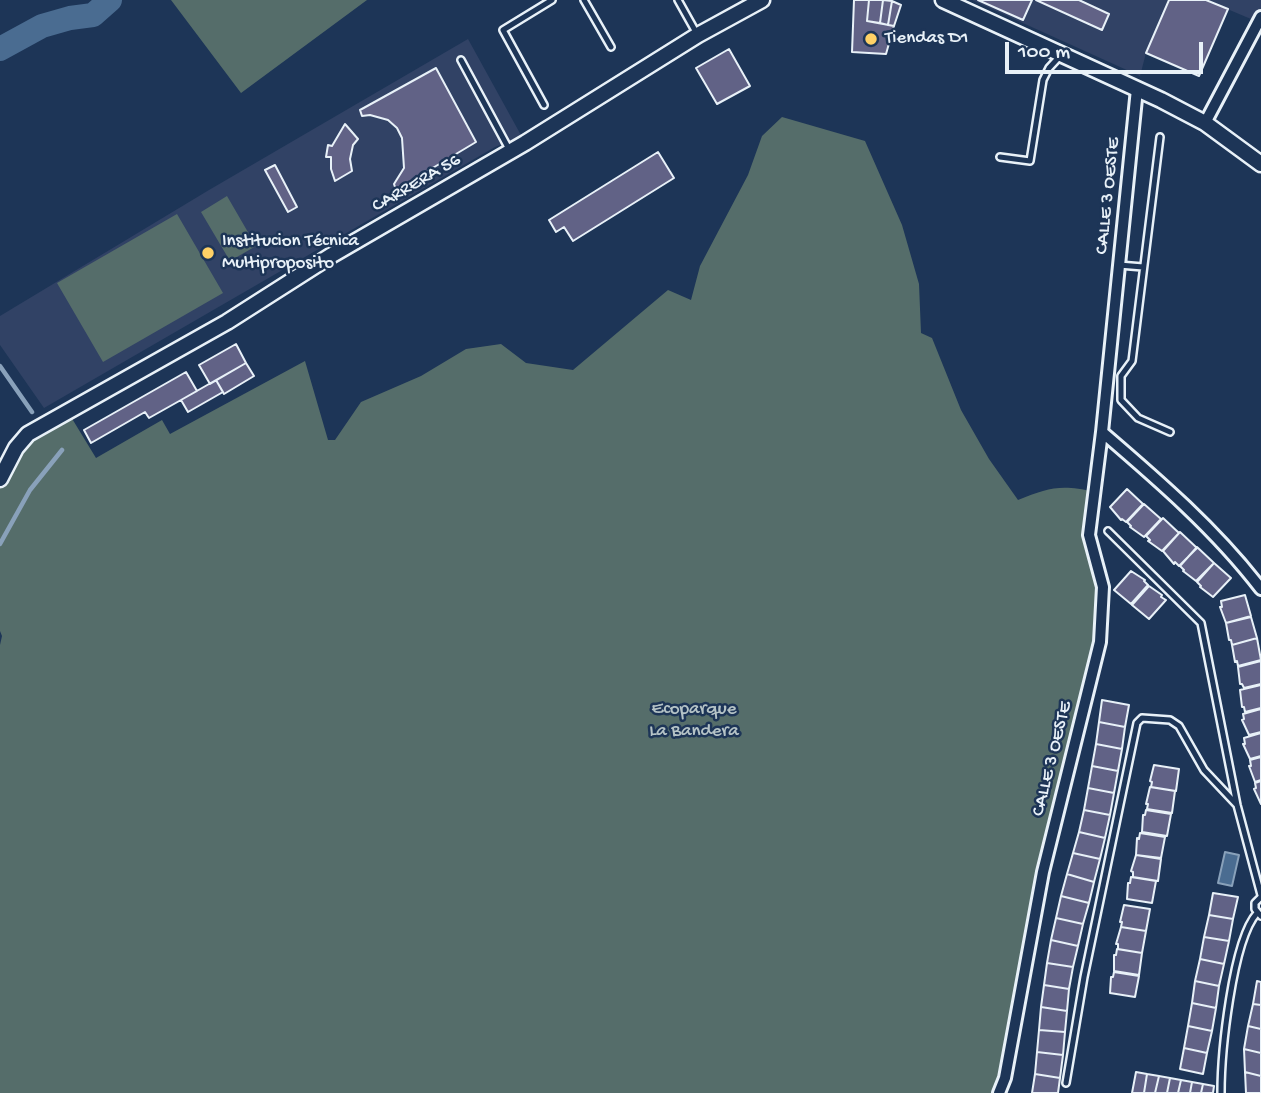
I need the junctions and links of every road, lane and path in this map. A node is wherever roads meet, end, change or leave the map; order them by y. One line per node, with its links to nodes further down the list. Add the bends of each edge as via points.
1 (552, 0): 12 (lane, via 503,30)
2 (584, 0): 8 (lane)
3 (678, 0): 7 (lane)
4 (762, 0): 7 (street, CARRERA 56)
5 (947, 1): 9 (street)
6 (1261, 17): 13 (street)
7 (698, 35): 15 (street, CARRERA 56)
8 (611, 47)
9 (1063, 53): 11 (street); 16 (lane, via 1043,80 1030,161)
10 (461, 60): 15 (lane)
11 (1137, 89): 13 (street); 18 (street, CALLE 3 OESTE)
12 (544, 105)
13 (1205, 124): 17 (street)
14 (1160, 137): 19 (lane)
15 (510, 151): 22 (street, CARRERA 56, via 227,322 27,434)
16 (1000, 157)
17 (1261, 164)
18 (1119, 265): 19 (lane); 20 (street, CALLE 3 OESTE)
19 (1143, 267): 21 (lane, via 1132,361 1121,376 1121,400 1138,418)
20 (1102, 432): 24 (street, via 1164,486); 29 (street, CALLE 3 OESTE, via 1089,535 1103,587 1100,642 1043,872)
21 (1170, 432)
22 (2, 472)
23 (1108, 531): 25 (lane, via 1201,623)
24 (1261, 589)
25 (1237, 805): 26 (lane); 28 (lane, via 1204,770 1180,726 1170,720 1142,718 1137,723)
26 (1261, 896): 27 (lane, via 1255,904)
27 (1259, 915): 30 (lane, via 1245,931 1230,1002)
28 (1066, 1083)
29 (999, 1093)
30 (1221, 1093)

